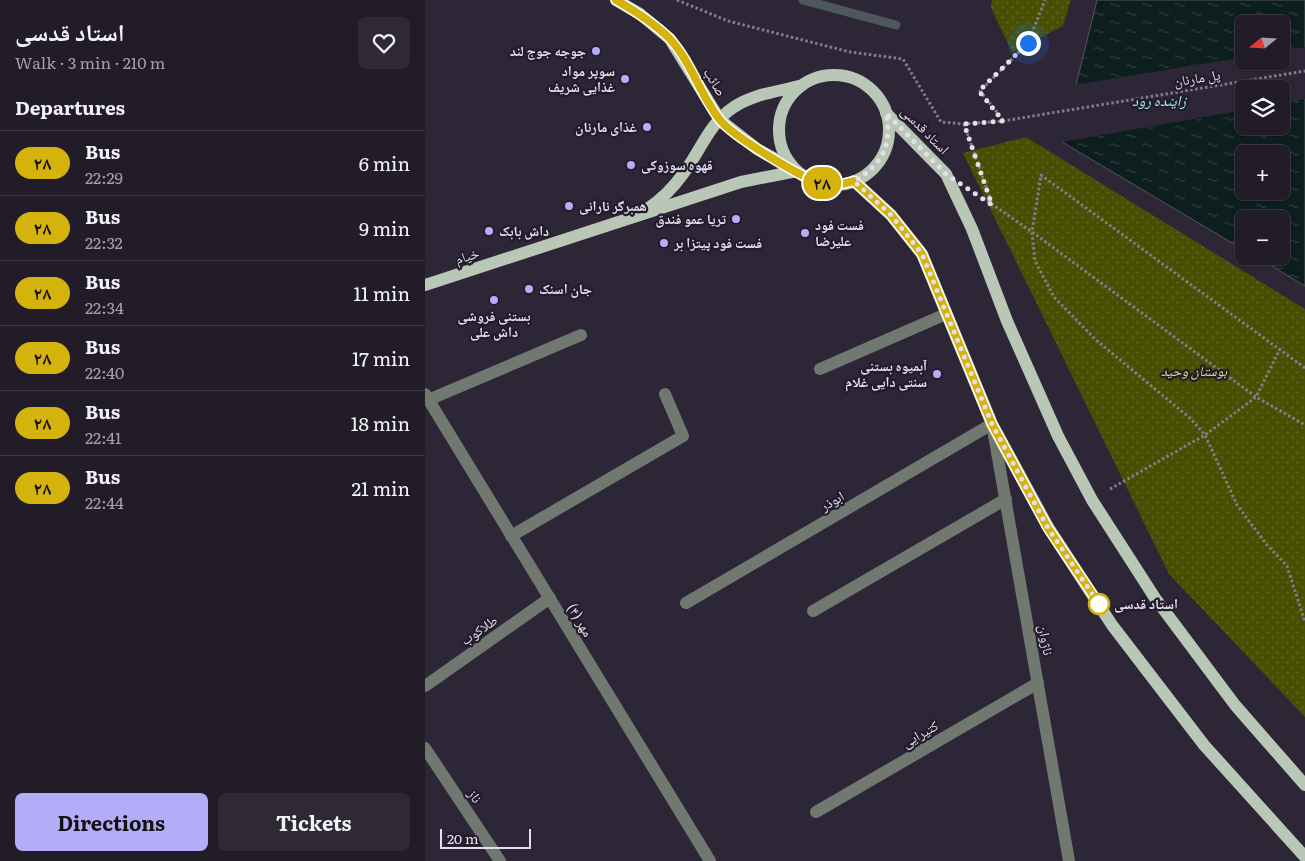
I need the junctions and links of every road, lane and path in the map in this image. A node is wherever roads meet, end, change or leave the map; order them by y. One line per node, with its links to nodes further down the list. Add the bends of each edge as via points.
1 (616, 0): 7 (main road, صائب, via 640,14 670,39)
2 (677, 0): 9 (path, پل مارنان, via 728,21 850,52 903,59 941,122)
3 (1045, 0): 8 (path, via 1028,43 979,91)
4 (1305, 71): 8 (path, پل مارنان)
5 (799, 86): 6 (main road, via 815,77 832,74 849,77 866,84 879,97); 7 (main road, via 751,98 732,108); 10 (main road, via 787,100 779,118 779,137 785,156)
6 (886, 113): 11 (main road, via 889,129 883,153 868,173); 29 (main road, استاد قدسی, via 946,174 1054,427)
7 (720, 120): 10 (main road, صائب, via 757,149); 14 (main road, via 706,136 683,174 659,200)
8 (1003, 121): 9 (path, پل مارنان)
9 (964, 124): 13 (path)
10 (797, 171): 11 (main road, via 824,184); 14 (main road, خیام, via 741,182)
11 (854, 181): 17 (main road, via 891,215 922,254)
12 (977, 194): 13 (path)
13 (992, 205): 15 (path)
14 (632, 218): 16 (main road, خیام)
15 (1032, 232): 19 (path, via 1041,175); 24 (path); 27 (path, via 1035,261 1054,297 1095,339 1191,419)
16 (425, 285)
17 (946, 314): 21 (street); 25 (main road)
18 (581, 335): 23 (street)
19 (1280, 349): 20 (path); 24 (path)
20 (1305, 368)
21 (820, 369)
22 (665, 394): 30 (street, via 683,436)
23 (427, 397): 30 (street, مهر (۴))
24 (1256, 397): 26 (path); 27 (path)
25 (992, 424): 28 (street, ناژوان); 32 (street, ابوذر); 40 (main road, via 1048,528 1112,625 1204,745)
26 (1305, 425)
27 (1205, 435): 29 (path); 34 (path, via 1237,505 1287,566)
28 (1006, 498): 33 (street); 35 (street, ناژوان)
29 (1092, 500): 38 (main road, استاد قدسی, via 1155,598 1224,690)
30 (511, 536): 31 (street, مهر (۴))
31 (550, 598): 36 (street, طلاکوب); 42 (street, مهر (۴))
32 (686, 603)
33 (813, 611)
34 (1305, 622)
35 (1038, 683): 39 (street, کتیرایی); 43 (street, ناژوان)
36 (425, 686)
37 (425, 748): 41 (street, ناز)
38 (1305, 785)
39 (817, 812)
40 (1305, 857)
41 (500, 861)
42 (710, 861)
43 (1069, 861)

